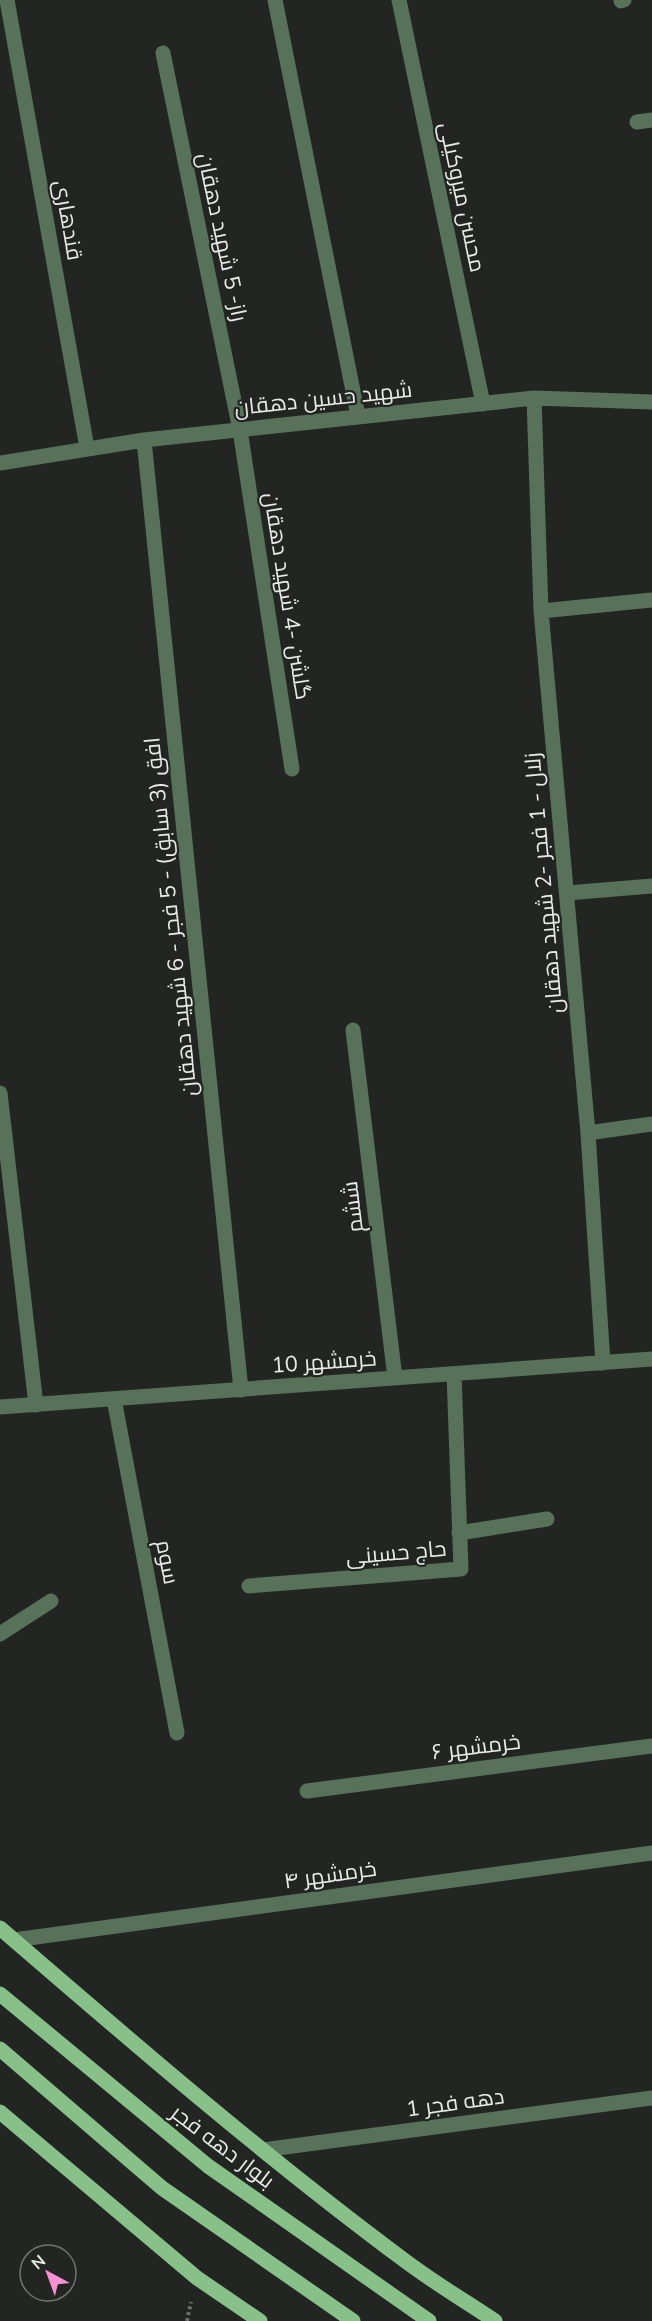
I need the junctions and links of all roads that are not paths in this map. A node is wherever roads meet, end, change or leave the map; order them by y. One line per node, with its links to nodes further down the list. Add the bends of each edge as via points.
1 (7, 0): 11 (street, قندهاری)
2 (275, 0): 8 (street)
3 (399, 0): 7 (street, محسن میروکیلی)
4 (163, 53): 9 (street, راز- 5 شهید دهقان)
5 (534, 398): 6 (street, شهید حسین دهقان); 7 (street, شهید حسین دهقان); 14 (street, زلال - 1 فجر -2 شهید دهقان)
6 (652, 402)
7 (483, 404): 8 (street, شهید حسین دهقان)
8 (358, 416): 9 (street, شهید حسین دهقان)
9 (240, 430): 10 (street, شهید حسین دهقان); 15 (street, گلشن -4 شهید دهقان)
10 (144, 440): 11 (street, شهید حسین دهقان); 26 (street, افق (3 سابق) - 5 فجر - 6 شهید دهقان)
11 (87, 448): 12 (street, شهید حسین دهقان)
12 (0, 463)
13 (652, 600): 14 (street)
14 (541, 611): 17 (street, زلال - 1 فجر -2 شهید دهقان)
15 (292, 769)
16 (652, 886): 17 (street)
17 (567, 893): 21 (street, زلال - 1 فجر -2 شهید دهقان)
18 (353, 1030): 25 (street, ششم)
19 (0, 1093): 28 (street)
20 (652, 1124): 21 (street)
21 (588, 1133): 23 (street, زلال - 1 فجر -2 شهید دهقان)
22 (652, 1359): 23 (street, خرمشهر 10)
23 (603, 1363): 24 (street, خرمشهر 10)
24 (454, 1374): 25 (street, خرمشهر 10); 31 (street, حاج حسینی)
25 (395, 1378): 26 (street, خرمشهر 10)
26 (241, 1390): 27 (street, خرمشهر 10)
27 (114, 1399): 28 (street, خرمشهر 10); 35 (street, سوم)
28 (36, 1405): 29 (street, خرمشهر 10)
29 (0, 1407)
30 (547, 1519): 31 (street)
31 (459, 1533): 32 (street, حاج حسینی, via 461,1569)
32 (249, 1586)
33 (51, 1601): 34 (street)
34 (0, 1634)
35 (177, 1733)
36 (652, 1746): 37 (street, خرمشهر ۶)
37 (306, 1791)
38 (652, 1852): 40 (street, خرمشهر ۴)
39 (0, 1928): 40 (main road)
40 (14, 1940): 45 (main road)
41 (0, 1994): 48 (main road, بلوار دهه فجر, via 208,2166)
42 (0, 2049): 47 (main road, via 162,2188)
43 (652, 2098): 45 (street, دهه فجر 1)
44 (0, 2112): 46 (main road, via 197,2278)
45 (263, 2150): 49 (main road, via 406,2261)
46 (260, 2321)
47 (353, 2321)
48 (429, 2321)
49 (495, 2321)

